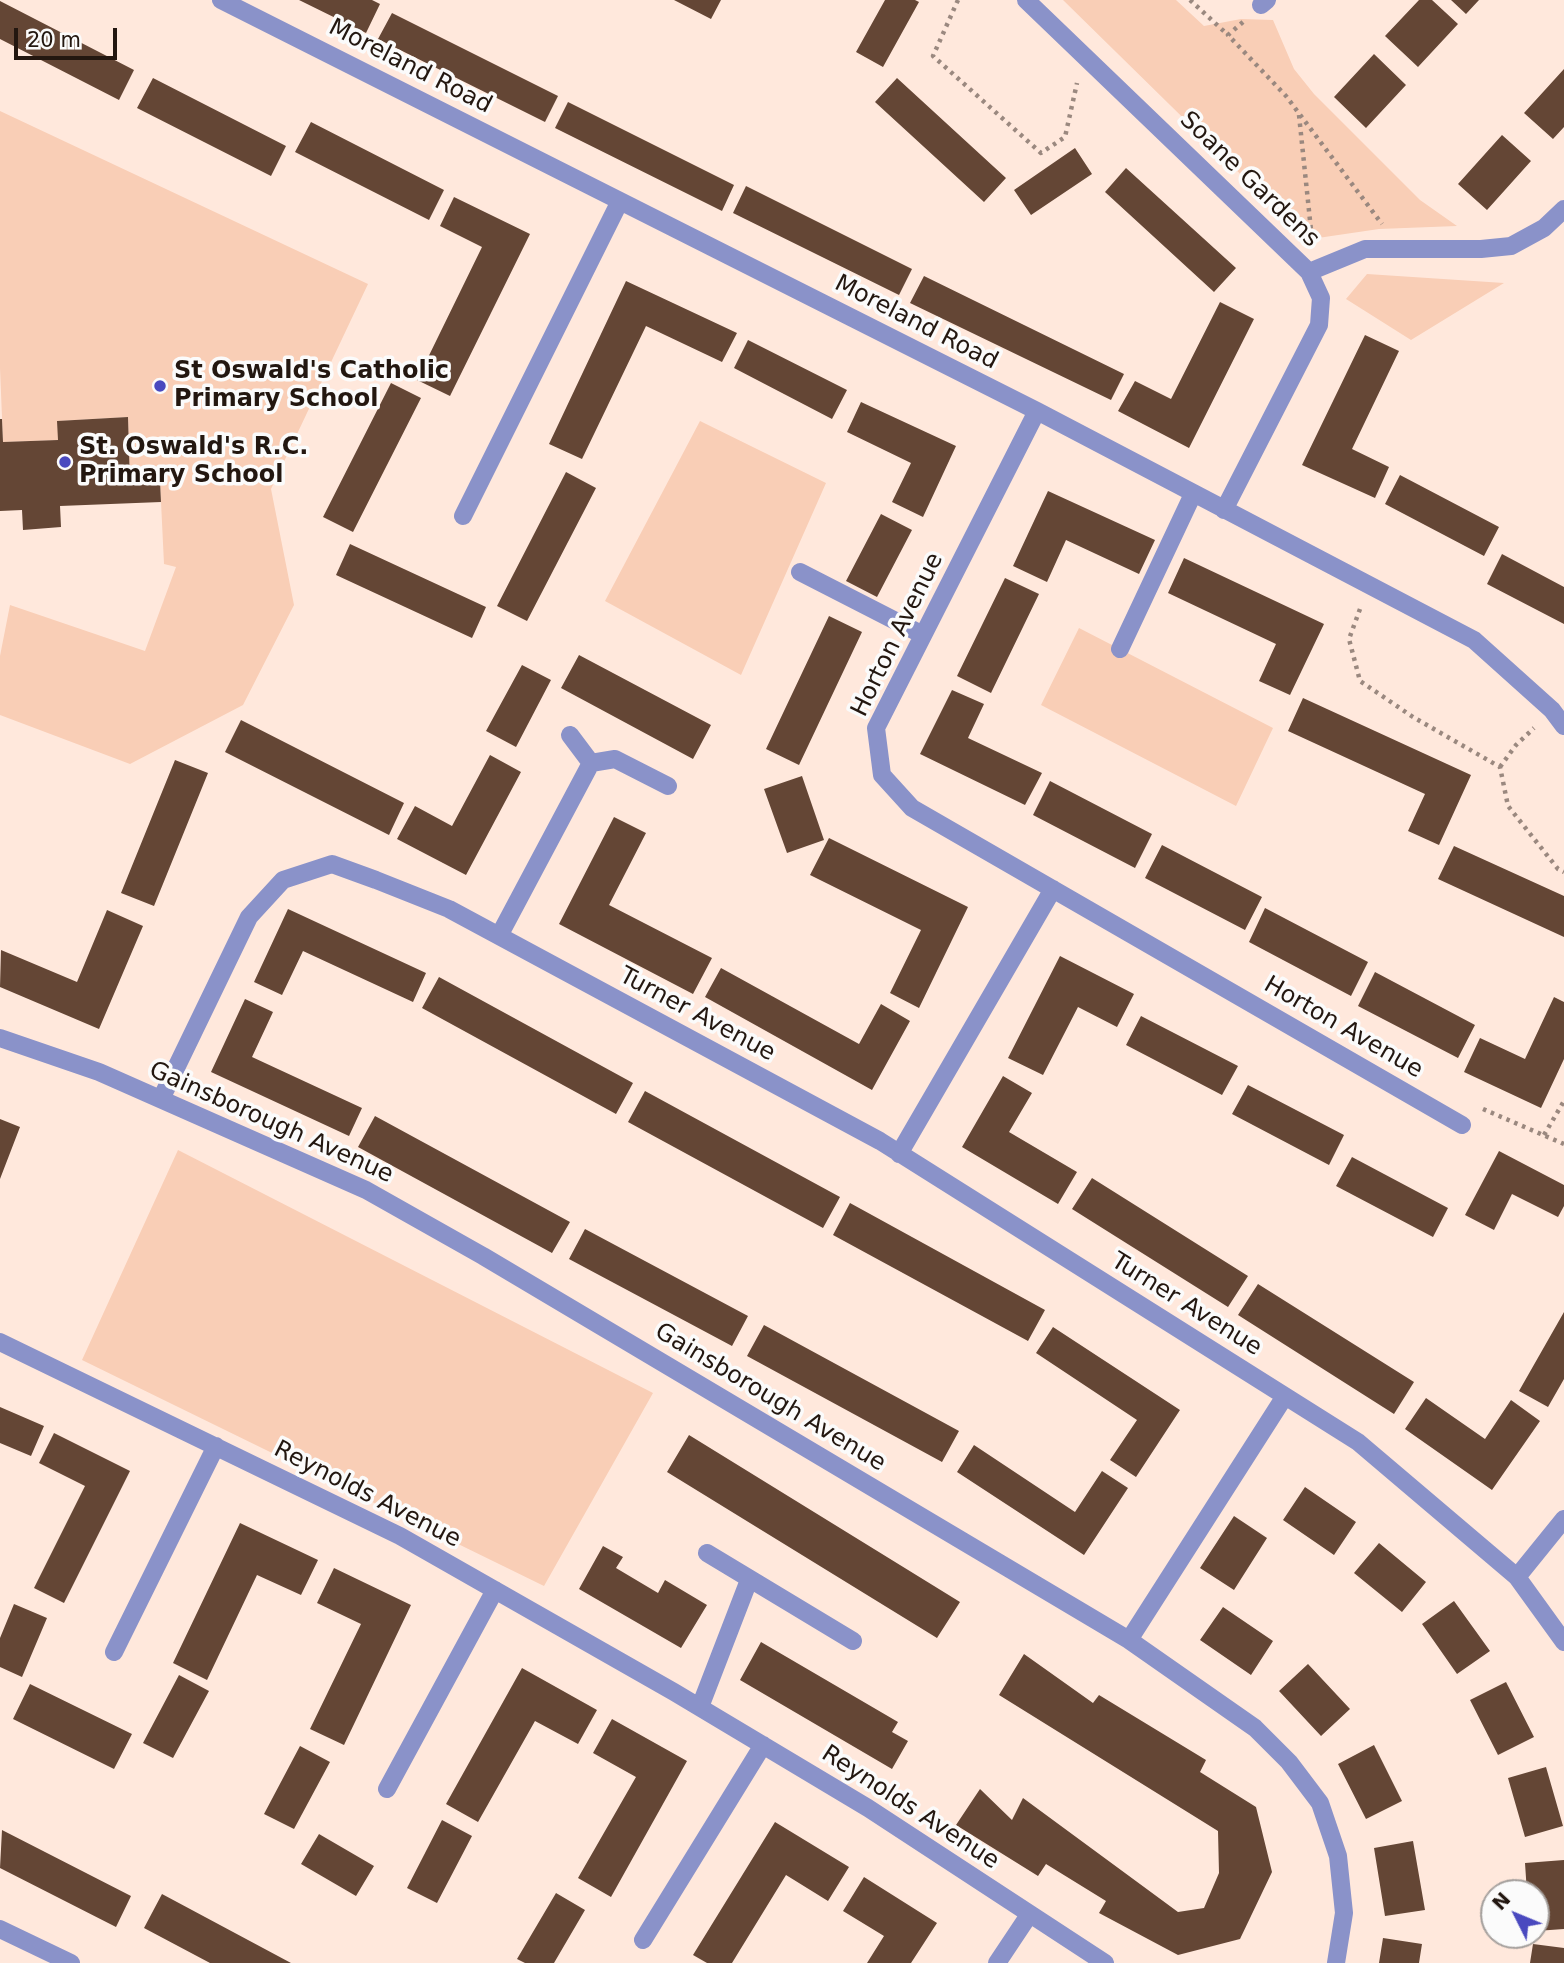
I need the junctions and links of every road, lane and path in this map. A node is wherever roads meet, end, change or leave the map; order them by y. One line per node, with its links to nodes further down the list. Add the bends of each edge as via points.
1 (221, 0): 9 (street, Moreland Road)
2 (958, 0): 7 (path, via 933,56 1041,153 1065,137)
3 (1026, 0): 7 (street, Soane Gardens)
4 (1190, 0): 6 (path)
5 (1264, 3): 6 (path)
6 (1228, 35): 8 (path)
7 (1083, 55): 12 (street, Soane Gardens)
8 (1298, 112): 11 (path); 12 (path, via 1311,230)
9 (620, 201): 13 (street, Moreland Road); 16 (street)
10 (1564, 209): 11 (street, via 1544,228 1511,246)
11 (1401, 250): 12 (street, via 1365,249)
12 (1303, 266): 15 (street, Soane Gardens, via 1321,298 1319,325)
13 (1038, 411): 14 (street, Moreland Road); 19 (street, Horton Avenue)
14 (1193, 494): 15 (street, Moreland Road); 20 (street)
15 (1224, 510): 18 (street, Moreland Road)
16 (463, 516)
17 (800, 572): 19 (street)
18 (1369, 586): 21 (street, Moreland Road, via 1475,640); 25 (path, via 1349,639 1360,681)
19 (923, 635): 28 (street, Horton Avenue, via 876,728 882,775 912,808)
20 (1120, 649)
21 (1552, 710): 22 (street, Moreland Road); 25 (path)
22 (1564, 726)
23 (570, 735): 24 (street)
24 (591, 763): 26 (street, via 615,760); 29 (street)
25 (1500, 766): 27 (path, via 1508,806)
26 (668, 786)
27 (1564, 872)
28 (1053, 889): 33 (street, Horton Avenue); 36 (street)
29 (499, 936): 31 (street, Turner Avenue, via 449,909 332,864 283,880 249,916); 36 (street, Turner Avenue)
30 (0, 1038): 31 (street, Gainsborough Avenue)
31 (161, 1099): 45 (street, Gainsborough Avenue, via 366,1190)
32 (1564, 1101): 34 (path)
33 (1462, 1125): 34 (path, via 1471,1104)
34 (1544, 1135): 35 (path)
35 (1564, 1144)
36 (899, 1154): 38 (street, Turner Avenue)
37 (0, 1342): 39 (street, Reynolds Avenue)
38 (1285, 1396): 42 (street, Turner Avenue, via 1357,1442); 45 (street)
39 (216, 1446): 44 (street, Reynolds Avenue, via 400,1535); 48 (street)
40 (1564, 1519): 42 (street)
41 (707, 1553): 43 (street)
42 (1517, 1577): 47 (street, Turner Avenue)
43 (749, 1580): 46 (street); 49 (street)
44 (495, 1590): 49 (street, Reynolds Avenue); 51 (street)
45 (1129, 1640): 58 (street, Gainsborough Avenue, via 1255,1728 1320,1803 1338,1856 1345,1913)
46 (853, 1641)
47 (1564, 1642)
48 (114, 1651)
49 (700, 1707): 50 (street, Reynolds Avenue)
50 (763, 1745): 52 (street, Reynolds Avenue); 54 (street)
51 (387, 1789)
52 (1029, 1915): 56 (street); 57 (street, Reynolds Avenue)
53 (0, 1929): 55 (street)
54 (643, 1940)
55 (71, 1963)
56 (998, 1963)
57 (1105, 1963)
58 (1336, 1963)

